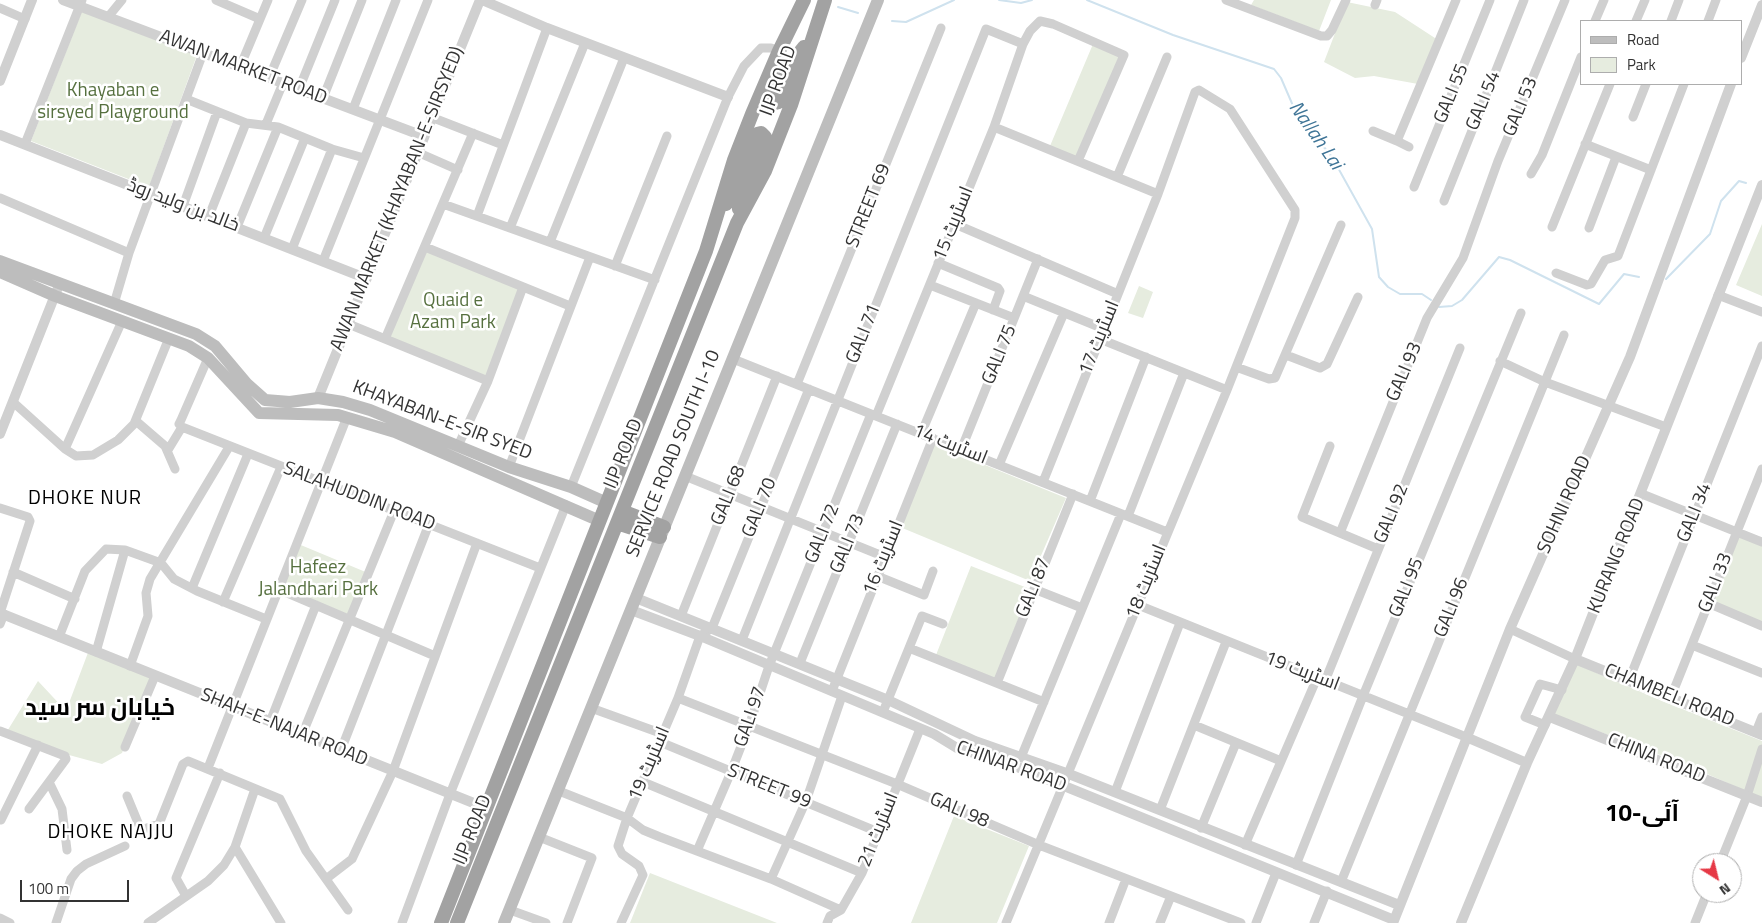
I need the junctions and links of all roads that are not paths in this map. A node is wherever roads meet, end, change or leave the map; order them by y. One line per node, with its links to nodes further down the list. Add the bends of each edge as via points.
1 (32, 0): 29 (street)
2 (64, 0): 25 (street, AWAN MARKET ROAD)
3 (122, 0): 28 (street)
4 (216, 0): 30 (street)
5 (268, 0): 30 (street)
6 (302, 0): 47 (street)
7 (335, 0): 54 (street)
8 (362, 0): 56 (street)
9 (396, 0): 58 (street)
10 (428, 0): 62 (street)
11 (481, 0): 35 (street); 60 (street, AWAN MARKET (KHAYABAN-E-SIRSYED))
12 (804, 0): 40 (highway, IJP ROAD)
13 (825, 0): 37 (highway, IJP ROAD)
14 (878, 0): 149 (main road, SERVICE ROAD SOUTH I-10)
15 (1226, 0): 16 (street, via 1327,36)
16 (1346, 0)
17 (1456, 0): 73 (street)
18 (1490, 0): 88 (street, GALI 55)
19 (1524, 0): 92 (street, GALI 54)
20 (1565, 0): 97 (street, GALI 53)
21 (1604, 0): 31 (street)
22 (1645, 0): 32 (street)
23 (1679, 0): 33 (street)
24 (1716, 0): 34 (street)
25 (80, 3): 28 (street, AWAN MARKET ROAD); 74 (street)
26 (1762, 5): 42 (street)
27 (0, 8): 29 (street)
28 (108, 17): 41 (street, AWAN MARKET ROAD)
29 (24, 19): 48 (street)
30 (260, 19): 46 (street)
31 (1595, 20)
32 (1636, 20)
33 (1671, 20)
34 (1708, 20)
35 (547, 28): 38 (street); 76 (street)
36 (941, 28): 156 (street, STREET 69)
37 (814, 36): 40 (highway, via 800,52 779,102 775,103 771,99 780,77); 100 (highway, IJP ROAD, via 765,171)
38 (585, 43): 44 (street); 105 (street)
39 (1024, 44): 66 (street, اسٹریٹ 15); 82 (street, اسٹریٹ 15, via 1040,21 1124,55); 160 (street, GALI 71, via 986,29)
40 (779, 51): 55 (street, via 761,48 744,66); 95 (highway, IJP ROAD, via 734,160)
41 (203, 53): 46 (street, AWAN MARKET ROAD); 57 (street)
42 (1742, 55)
43 (1167, 57): 86 (street)
44 (624, 58): 55 (street); 108 (street)
45 (1580, 60): 85 (street, via 1542,155)
46 (240, 67): 47 (street, AWAN MARKET ROAD)
47 (269, 78): 49 (street, AWAN MARKET ROAD)
48 (0, 81)
49 (283, 83): 54 (street, AWAN MARKET ROAD); 64 (street)
50 (1610, 85): 75 (street)
51 (1646, 85): 61 (street)
52 (1684, 85): 84 (street)
53 (1730, 85): 162 (street, SOHNI ROAD, via 1630,357)
54 (298, 89): 56 (street, AWAN MARKET ROAD)
55 (728, 97): 121 (street)
56 (323, 98): 58 (street, AWAN MARKET ROAD)
57 (186, 99): 59 (street); 89 (street)
58 (353, 109): 62 (street, AWAN MARKET ROAD)
59 (217, 112): 63 (street); 94 (street)
60 (431, 117): 68 (street); 70 (street, AWAN MARKET (KHAYABAN-E-SIRSYED))
61 (1633, 117)
62 (380, 119): 70 (street, AWAN MARKET ROAD); 81 (street)
63 (246, 123): 64 (street); 98 (street)
64 (266, 124): 65 (street)
65 (278, 127): 72 (street); 103 (street)
66 (994, 127): 82 (street); 101 (street, اسٹریٹ 15)
67 (1373, 131): 73 (street)
68 (473, 133): 76 (street); 83 (street)
69 (0, 135): 74 (street, خالد بن ولید روڈ)
70 (424, 136): 79 (street, AWAN MARKET (KHAYABAN-E-SIRSYED))
71 (667, 136): 117 (street)
72 (305, 138): 78 (street); 107 (street)
73 (1397, 141): 77 (street)
74 (25, 144): 89 (street, خالد بن ولید روڈ)
75 (1585, 144): 80 (street); 104 (street)
76 (503, 145): 99 (street)
77 (1409, 147)
78 (332, 149): 81 (street); 110 (street)
79 (417, 152): 83 (street); 120 (street, AWAN MARKET (KHAYABAN-E-SIRSYED))
80 (1616, 157): 84 (street); 106 (street)
81 (364, 158): 115 (street)
82 (1078, 161): 86 (street)
83 (458, 170): 93 (street)
84 (1651, 170): 119 (street, via 1618,256 1606,260 1591,284)
85 (1531, 174)
86 (1117, 177): 90 (street)
87 (1762, 185): 126 (street, KURANG ROAD)
88 (1414, 188)
89 (151, 193): 94 (street, خالد بن ولید روڈ); 111 (street)
90 (1158, 194): 96 (street, اسٹریٹ 17, via 1198,90 1230,109); 125 (street, اسٹریٹ 17)
91 (0, 198): 111 (street)
92 (1444, 202)
93 (443, 204): 99 (street); 109 (street)
94 (183, 206): 98 (street, خالد بن ولید روڈ)
95 (719, 212): 100 (highway, via 732,196 757,134 763,134 765,137 740,201); 192 (highway, IJP ROAD)
96 (1296, 214): 151 (street, اسٹریٹ 18)
97 (1479, 215): 207 (street, GALI 93, via 1463,258 1427,318)
98 (210, 216): 103 (street, خالد بن ولید روڈ)
99 (477, 216): 105 (street)
100 (737, 223): 199 (highway, IJP ROAD)
101 (954, 224): 113 (street); 116 (street, اسٹریٹ 15)
102 (1341, 225): 146 (street)
103 (237, 227): 107 (street, خالد بن ولید روڈ)
104 (1552, 227)
105 (510, 228): 108 (street)
106 (1589, 228)
107 (264, 238): 110 (street, خالد بن ولید روڈ)
108 (550, 242): 112 (street)
109 (424, 247): 124 (street); 143 (street)
110 (292, 249): 115 (street, خالد بن ولید روڈ)
111 (129, 253): 131 (street)
112 (590, 257): 117 (street); 132 (street)
113 (1038, 259): 125 (street); 128 (street, GALI 75)
114 (0, 261): 122 (main road, KHAYABAN-E-SIR SYED)
115 (323, 261): 120 (street, خالد بن ولید روڈ)
116 (938, 264): 123 (street, اسٹریٹ 15); 133 (street, via 998,288 1000,291)
117 (615, 266): 121 (street)
118 (0, 272): 127 (main road, KHAYABAN-E-SIR SYED)
119 (1556, 273)
120 (365, 278): 139 (street, AWAN MARKET (KHAYABAN-E-SIRSYED))
121 (655, 280): 187 (street)
122 (60, 284): 127 (street); 131 (main road, KHAYABAN-E-SIR SYED)
123 (930, 285): 130 (street); 163 (street, اسٹریٹ 15)
124 (523, 287): 132 (street); 154 (street)
125 (1118, 294): 140 (street, اسٹریٹ 17)
126 (1718, 295): 135 (street); 168 (street, KURANG ROAD)
127 (55, 296): 138 (main road, KHAYABAN-E-SIR SYED); 161 (street)
128 (1023, 296): 136 (street); 137 (street, GALI 75)
129 (1358, 297): 146 (street, via 1324,367)
130 (976, 303): 133 (street); 170 (street)
131 (114, 304): 159 (main road, KHAYABAN-E-SIR SYED, via 206,339 266,400 290,402)
132 (570, 306): 181 (street)
133 (993, 310): 137 (street)
134 (1521, 312): 150 (street, GALI 95)
135 (1762, 312)
136 (1064, 313): 140 (street); 179 (street)
137 (1014, 318): 177 (street, GALI 75)
138 (122, 322): 142 (main road, KHAYABAN-E-SIR SYED); 175 (street)
139 (346, 323): 143 (street); 159 (street, AWAN MARKET (KHAYABAN-E-SIRSYED))
140 (1102, 334): 147 (street); 186 (street, اسٹریٹ 17)
141 (1564, 335): 155 (street, GALI 96)
142 (169, 338): 148 (main road, KHAYABAN-E-SIR SYED); 165 (street)
143 (385, 339): 154 (street)
144 (1762, 346): 197 (street, GALI 34)
145 (1460, 348): 211 (street, GALI 92)
146 (1286, 355): 151 (street, via 1272,379)
147 (1146, 357): 152 (street); 191 (street)
148 (208, 358): 164 (main road, KHAYABAN-E-SIR SYED, via 259,413 287,416 317,413); 167 (street)
149 (733, 359): 153 (street, اسٹریٹ 14); 184 (main road, SERVICE ROAD SOUTH I-10)
150 (1500, 361): 155 (street); 262 (street, GALI 95)
151 (1236, 367): 158 (street, اسٹریٹ 18)
152 (1184, 373): 158 (street); 198 (street)
153 (777, 376): 156 (street, اسٹریٹ 14); 190 (street, GALI 68)
154 (488, 381): 172 (street)
155 (1545, 382): 162 (street); 270 (street, GALI 96)
156 (797, 384): 157 (street, اسٹریٹ 14)
157 (808, 389): 160 (street, اسٹریٹ 14); 194 (street, GALI 70)
158 (1227, 390): 206 (street, اسٹریٹ 18)
159 (318, 398): 172 (main road, KHAYABAN-E-SIR SYED, via 370,410)
160 (838, 400): 163 (street, اسٹریٹ 14); 200 (street, GALI 71)
161 (13, 402): 169 (street); 175 (street)
162 (1609, 405): 168 (street); 238 (street, SOHNI ROAD)
163 (874, 415): 166 (street, اسٹریٹ 14); 205 (street, GALI 72)
164 (347, 417): 185 (street); 193 (main road, KHAYABAN-E-SIR SYED, via 395,432)
165 (136, 421): 175 (street, via 118,440 93,455 76,456); 176 (street)
166 (897, 424): 170 (street, اسٹریٹ 14); 208 (street, GALI 73)
167 (180, 426): 174 (street, SALAHUDDIN ROAD); 176 (street)
168 (1666, 427): 189 (street, KURANG ROAD)
169 (0, 434)
170 (921, 434): 171 (street, اسٹریٹ 14)
171 (933, 438): 177 (street, اسٹریٹ 14); 213 (street, اسٹریٹ 16)
172 (458, 446): 181 (main road, KHAYABAN-E-SIR SYED)
173 (1330, 446): 207 (street, via 1302,517)
174 (229, 447): 178 (street, SALAHUDDIN ROAD); 214 (street)
175 (65, 449)
176 (168, 450): 182 (street)
177 (962, 450): 179 (street, اسٹریٹ 14)
178 (248, 454): 180 (street, SALAHUDDIN ROAD); 219 (street)
179 (999, 465): 186 (street, اسٹریٹ 14)
180 (281, 467): 185 (street, SALAHUDDIN ROAD); 223 (street)
181 (509, 467): 187 (main road, KHAYABAN-E-SIR SYED)
182 (175, 469)
183 (1762, 469): 203 (street, GALI 33)
184 (686, 476): 190 (street); 204 (main road, SERVICE ROAD SOUTH I-10)
185 (321, 482): 196 (street, SALAHUDDIN ROAD); 221 (street)
186 (1042, 482): 188 (street, اسٹریٹ 14)
187 (572, 488): 192 (main road, KHAYABAN-E-SIR SYED); 193 (main road); 193 (main road)
188 (1073, 494): 191 (street, اسٹریٹ 14); 220 (street, GALI 87)
189 (1642, 494): 197 (street); 249 (street, KURANG ROAD)
190 (729, 495): 194 (street); 230 (street, GALI 68)
191 (1090, 501): 198 (street, اسٹریٹ 14)
192 (607, 503): 201 (highway, IJP ROAD)
193 (566, 505): 201 (main road, KHAYABAN-E-SIR SYED); 215 (street)
194 (761, 507): 200 (street); 237 (street, GALI 70)
195 (0, 508): 216 (street, via 28,517 30,521)
196 (394, 511): 202 (street, SALAHUDDIN ROAD); 232 (street)
197 (1694, 514): 203 (street); 257 (street, GALI 34)
198 (1125, 515): 206 (street, اسٹریٹ 14); 228 (street)
199 (619, 517): 204 (highway); 349 (highway, IJP ROAD)
200 (790, 519): 205 (street); 242 (street, GALI 71)
201 (600, 521): 309 (highway, IJP ROAD)
202 (429, 524): 210 (street, SALAHUDDIN ROAD); 239 (street)
203 (1737, 531): 209 (street); 225 (street, GALI 33)
204 (662, 532): 224 (main road, SERVICE ROAD SOUTH I-10)
205 (824, 532): 208 (street); 247 (street, GALI 72)
206 (1168, 532): 227 (street, اسٹریٹ 18)
207 (1340, 533): 211 (street)
208 (849, 542): 213 (street); 250 (street, GALI 73)
209 (1762, 542)
210 (477, 543): 215 (street, SALAHUDDIN ROAD); 248 (street)
211 (1378, 549): 256 (street, GALI 92)
212 (125, 550): 214 (street); 222 (street, via 106,549 85,571); 246 (street)
213 (885, 557): 218 (street, اسٹریٹ 16)
214 (161, 563): 219 (street, via 174,579); 251 (street, via 147,586 148,616)
215 (540, 568): 303 (street)
216 (13, 572): 222 (street); 229 (street)
217 (933, 572): 218 (street, via 924,595)
218 (877, 576): 255 (street, اسٹریٹ 16)
219 (192, 588): 223 (street)
220 (1034, 588): 228 (street); 258 (street, GALI 87)
221 (278, 590): 226 (street); 231 (street)
222 (75, 599): 241 (street)
223 (223, 602): 231 (street)
224 (633, 604): 230 (street, CHINAR ROAD); 240 (street, CHINAR ROAD); 268 (main road, SERVICE ROAD SOUTH I-10)
225 (1708, 604): 236 (street); 244 (street, GALI 33)
226 (316, 605): 232 (street); 273 (street)
227 (1138, 605): 233 (street, اسٹریٹ 19); 295 (street, اسٹریٹ 18)
228 (1082, 608): 266 (street)
229 (1, 613): 234 (street); 241 (street, SHAH-E-NAJAR ROAD)
230 (681, 616): 237 (street, CHINAR ROAD)
231 (266, 619): 267 (street)
232 (349, 620): 239 (street); 279 (street)
233 (1180, 623): 243 (street, اسٹریٹ 19); 302 (street)
234 (0, 624)
235 (943, 624): 245 (street, via 922,616)
236 (1762, 626)
237 (712, 628): 240 (street); 242 (street, CHINAR ROAD)
238 (1510, 630): 249 (street); 280 (street, SOHNI ROAD)
239 (386, 635): 248 (street); 286 (street)
240 (700, 636): 252 (street, CHINAR ROAD); 264 (street, اسٹریٹ 19)
241 (60, 637): 246 (street, SHAH-E-NAJAR ROAD)
242 (742, 640): 247 (street, CHINAR ROAD)
243 (1226, 642): 256 (street, اسٹریٹ 19); 274 (street)
244 (1692, 645): 253 (street); 263 (street, GALI 33)
245 (909, 648): 258 (street); 265 (street)
246 (96, 652): 251 (street, SHAH-E-NAJAR ROAD)
247 (775, 653): 250 (street, CHINAR ROAD); 252 (street, GALI 72)
248 (435, 656): 292 (street)
249 (1576, 659): 257 (street, CHAMBELI ROAD); 259 (street, KURANG ROAD)
250 (800, 663): 255 (street, CHINAR ROAD)
251 (130, 666): 254 (street, SHAH-E-NAJAR ROAD)
252 (769, 666): 260 (street, CHINAR ROAD); 275 (street, GALI 97)
253 (1762, 673)
254 (155, 676): 267 (street, SHAH-E-NAJAR ROAD); 284 (street)
255 (836, 678): 260 (street, اسٹریٹ 16); 265 (street, CHINAR ROAD)
256 (1321, 680): 262 (street, اسٹریٹ 19); 289 (street, GALI 92)
257 (1629, 680): 263 (street, CHAMBELI ROAD)
258 (997, 683): 266 (street)
259 (1562, 690): 272 (street, KURANG ROAD); 272 (street, via 1540,684 1525,717)
260 (832, 691): 261 (street, CHINAR ROAD)
261 (842, 696): 269 (street, CHINAR ROAD); 287 (street)
262 (1363, 696): 270 (street, اسٹریٹ 19); 325 (street, GALI 95)
263 (1671, 697): 278 (street, CHAMBELI ROAD)
264 (678, 698): 275 (street, GALI 98); 281 (street, اسٹریٹ 19)
265 (888, 700): 269 (street); 288 (street, CHINAR ROAD, via 975,740)
266 (1044, 702): 288 (street)
267 (232, 706): 273 (street, SHAH-E-NAJAR ROAD); 291 (street)
268 (591, 708): 281 (street, STREET 99); 301 (main road, SERVICE ROAD SOUTH I-10)
269 (883, 712): 276 (street, CHINAR ROAD)
270 (1408, 714): 280 (street, اسٹریٹ 19); 331 (street, GALI 96)
271 (1762, 718): 278 (street)
272 (1548, 721): 290 (street, KURANG ROAD); 305 (street, CHINA ROAD)
273 (270, 722): 279 (street, SHAH-E-NAJAR ROAD)
274 (1194, 725): 282 (street); 310 (street)
275 (749, 726): 287 (street, GALI 98); 293 (street, GALI 97)
276 (920, 728): 298 (street, اسٹریٹ 21); 299 (street, CHINAR ROAD, via 957,748 1010,764)
277 (1, 733): 283 (street)
278 (1759, 733)
279 (302, 735): 286 (street, SHAH-E-NAJAR ROAD)
280 (1466, 737): 290 (street); 336 (street, SOHNI ROAD)
281 (661, 738): 293 (street, STREET 99); 297 (street, اسٹریٹ 19)
282 (1236, 743): 289 (street); 314 (street)
283 (38, 746): 296 (street, via 66,756); 313 (street)
284 (125, 746)
285 (1762, 749): 305 (street)
286 (340, 750): 292 (street, SHAH-E-NAJAR ROAD)
287 (822, 754): 298 (street, GALI 98); 306 (street)
288 (1022, 755): 295 (street, CHINAR ROAD)
289 (1281, 761): 319 (street, GALI 92)
290 (1527, 763): 362 (street, KURANG ROAD)
291 (208, 768): 294 (street); 304 (street, via 185,761 159,824 144,830 139,828)
292 (393, 771): 303 (street, SHAH-E-NAJAR ROAD); 328 (street, via 352,859)
293 (732, 772): 306 (street, STREET 99); 311 (street, GALI 97)
294 (220, 773): 300 (street); 333 (street, via 176,878)
295 (1069, 774): 299 (street, اسٹریٹ 18); 302 (street, CHINAR ROAD)
296 (49, 782): 308 (street); 322 (street, via 62,809)
297 (643, 782): 311 (street); 312 (street, اسٹریٹ 19)
298 (897, 784): 315 (street, اسٹریٹ 21); 318 (street, GALI 98)
299 (1064, 786): 318 (street, اسٹریٹ 18); 327 (street, CHINAR ROAD)
300 (255, 789): 321 (street); 328 (street, via 280,799 306,851)
301 (559, 791): 312 (street); 316 (main road, SERVICE ROAD SOUTH I-10)
302 (1115, 792): 310 (street, CHINAR ROAD)
303 (450, 794): 309 (street, SHAH-E-NAJAR ROAD); 347 (street)
304 (128, 796)
305 (1747, 796): 307 (street, CHINA ROAD); 324 (street)
306 (806, 801): 315 (street, STREET 99); 317 (street)
307 (1762, 802)
308 (29, 808)
309 (486, 808): 348 (highway, IJP ROAD)
310 (1160, 810): 314 (street, CHINAR ROAD)
311 (714, 812): 317 (street); 323 (street, GALI 97)
312 (627, 818): 323 (street, via 643,830); 353 (street, اسٹریٹ 19, via 618,846 622,854 639,866 643,875)
313 (1, 820)
314 (1201, 828): 319 (street, CHINAR ROAD)
315 (878, 832): 326 (street, اسٹریٹ 21)
316 (539, 837): 338 (main road, SERVICE ROAD SOUTH I-10); 352 (street, via 592,858)
317 (788, 841): 326 (street); 329 (street)
318 (1038, 845): 330 (street, GALI 98); 355 (street, اسٹریٹ 18)
319 (1245, 845): 325 (street, CHINAR ROAD)
320 (125, 846): 344 (street, via 77,871 71,879)
321 (235, 847): 333 (street, via 217,874); 346 (street)
322 (67, 850)
323 (697, 851): 329 (street)
324 (1724, 853)
325 (1296, 865): 331 (street, CHINAR ROAD)
326 (862, 873): 339 (street, اسٹریٹ 21)
327 (1276, 873): 332 (street, CHINAR ROAD); 360 (street)
328 (326, 879): 337 (street)
329 (771, 879): 339 (street)
330 (1126, 879): 334 (street, GALI 98); 356 (street)
331 (1341, 882): 336 (street, CHINAR ROAD)
332 (1327, 891): 342 (street, CHINAR ROAD); 361 (street)
333 (186, 896): 345 (street)
334 (1171, 896): 340 (street, GALI 98); 357 (street)
335 (1703, 903): 363 (street)
336 (1399, 905): 342 (street, SOHNI ROAD)
337 (348, 910)
338 (510, 910): 350 (main road, SERVICE ROAD SOUTH I-10); 351 (street)
339 (841, 910): 354 (street, اسٹریٹ 21, via 830,916)
340 (1216, 913): 358 (street); 359 (street, GALI 98)
341 (0, 918): 343 (street)
342 (1393, 921)
343 (10, 923)
344 (56, 923)
345 (148, 923)
346 (281, 923)
347 (402, 923)
348 (441, 923)
349 (456, 923)
350 (504, 923)
351 (546, 923)
352 (567, 923)
353 (621, 923)
354 (827, 923)
355 (1006, 923)
356 (1109, 923)
357 (1160, 923)
358 (1212, 923)
359 (1240, 923)
360 (1256, 923)
361 (1314, 923)
362 (1461, 923)
363 (1695, 923)

